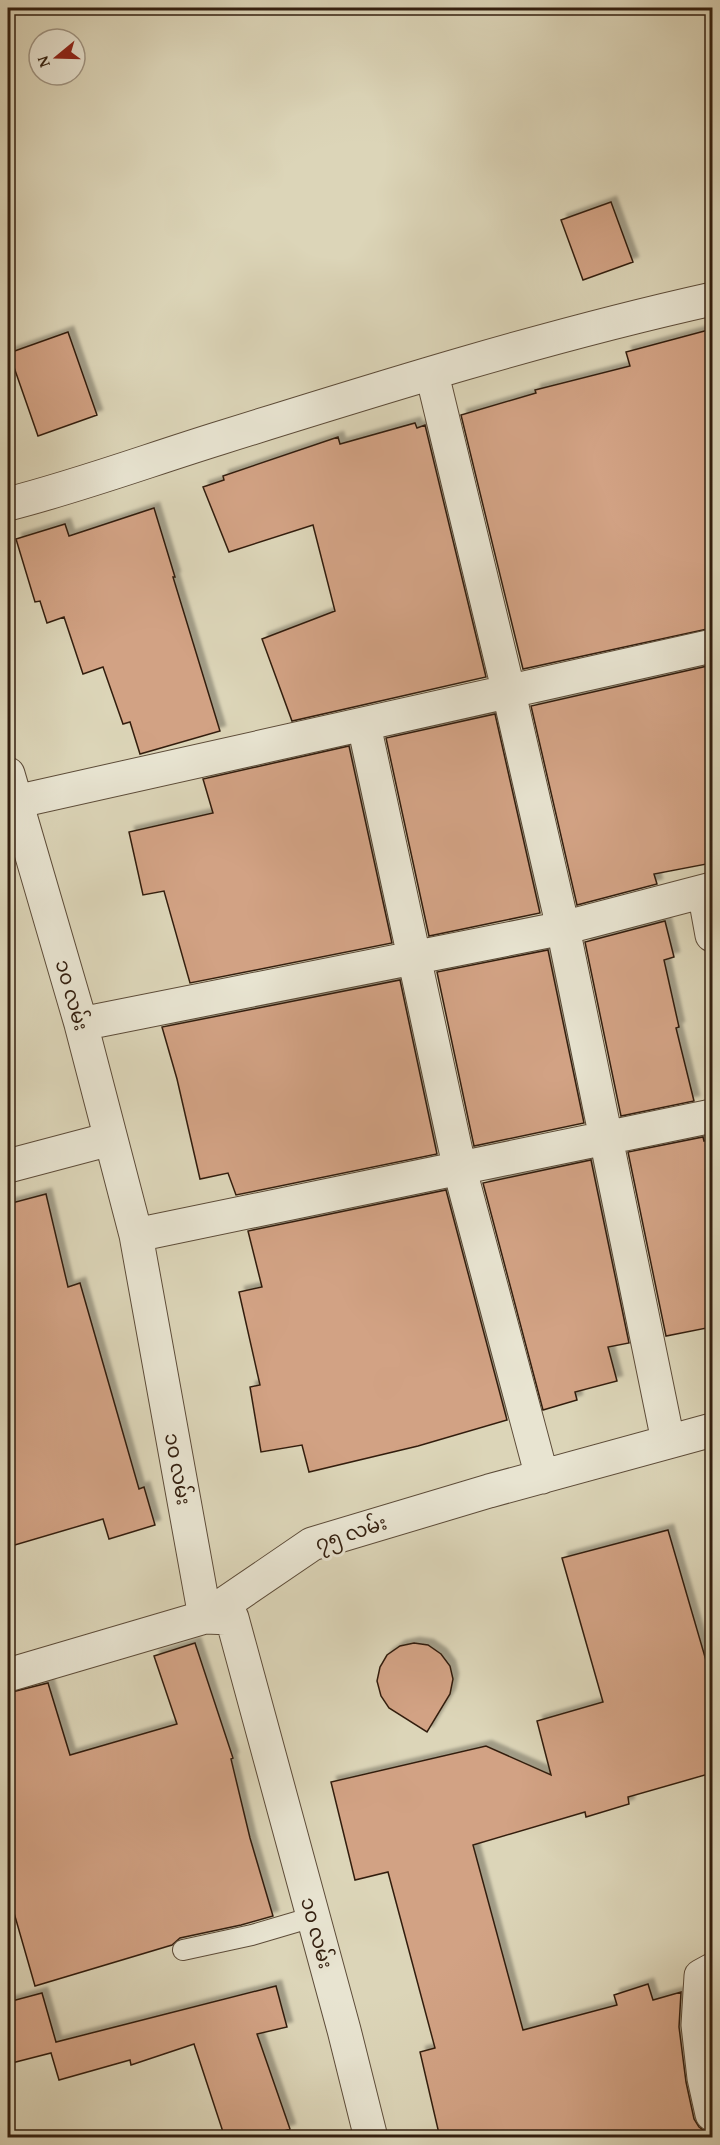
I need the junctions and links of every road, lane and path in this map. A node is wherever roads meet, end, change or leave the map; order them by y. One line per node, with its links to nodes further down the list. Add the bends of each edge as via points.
1 (712, 299): 2 (street, via 579,331)
2 (432, 374): 3 (street); 5 (street)
3 (8, 504)
4 (712, 646): 5 (street)
5 (509, 693): 6 (street); 9 (street)
6 (364, 725): 7 (street); 11 (street)
7 (11, 788): 12 (street, ၁၀ လမ်း)
8 (708, 890): 9 (street); 10 (street)
9 (563, 928): 11 (street); 14 (street)
10 (712, 935)
11 (414, 956): 12 (street); 17 (street)
12 (81, 1024): 15 (street, ၁၀ လမ်း)
13 (712, 1116): 14 (street)
14 (606, 1137): 17 (street); 20 (street)
15 (110, 1139): 16 (street); 18 (street, ၁၀ လမ်း)
16 (8, 1166)
17 (460, 1170): 18 (street); 21 (street)
18 (136, 1235): 22 (street, ၁၀ လမ်း)
19 (712, 1430): 20 (street, ၇၅ လမ်း)
20 (668, 1441): 21 (street, ၇၅ လမ်း)
21 (542, 1477): 22 (street, ၇၅ လမ်း, via 312,1544)
22 (205, 1617): 23 (street, ၇၅ လမ်း); 24 (street, ၁၀ လမ်း, via 232,1618)
23 (8, 1675)
24 (313, 1917): 25 (lane); 28 (street, ၁၀ လမ်း)
25 (183, 1950)
26 (712, 1970): 27 (street, via 701,1976 698,2025)
27 (712, 2114)
28 (371, 2138)

